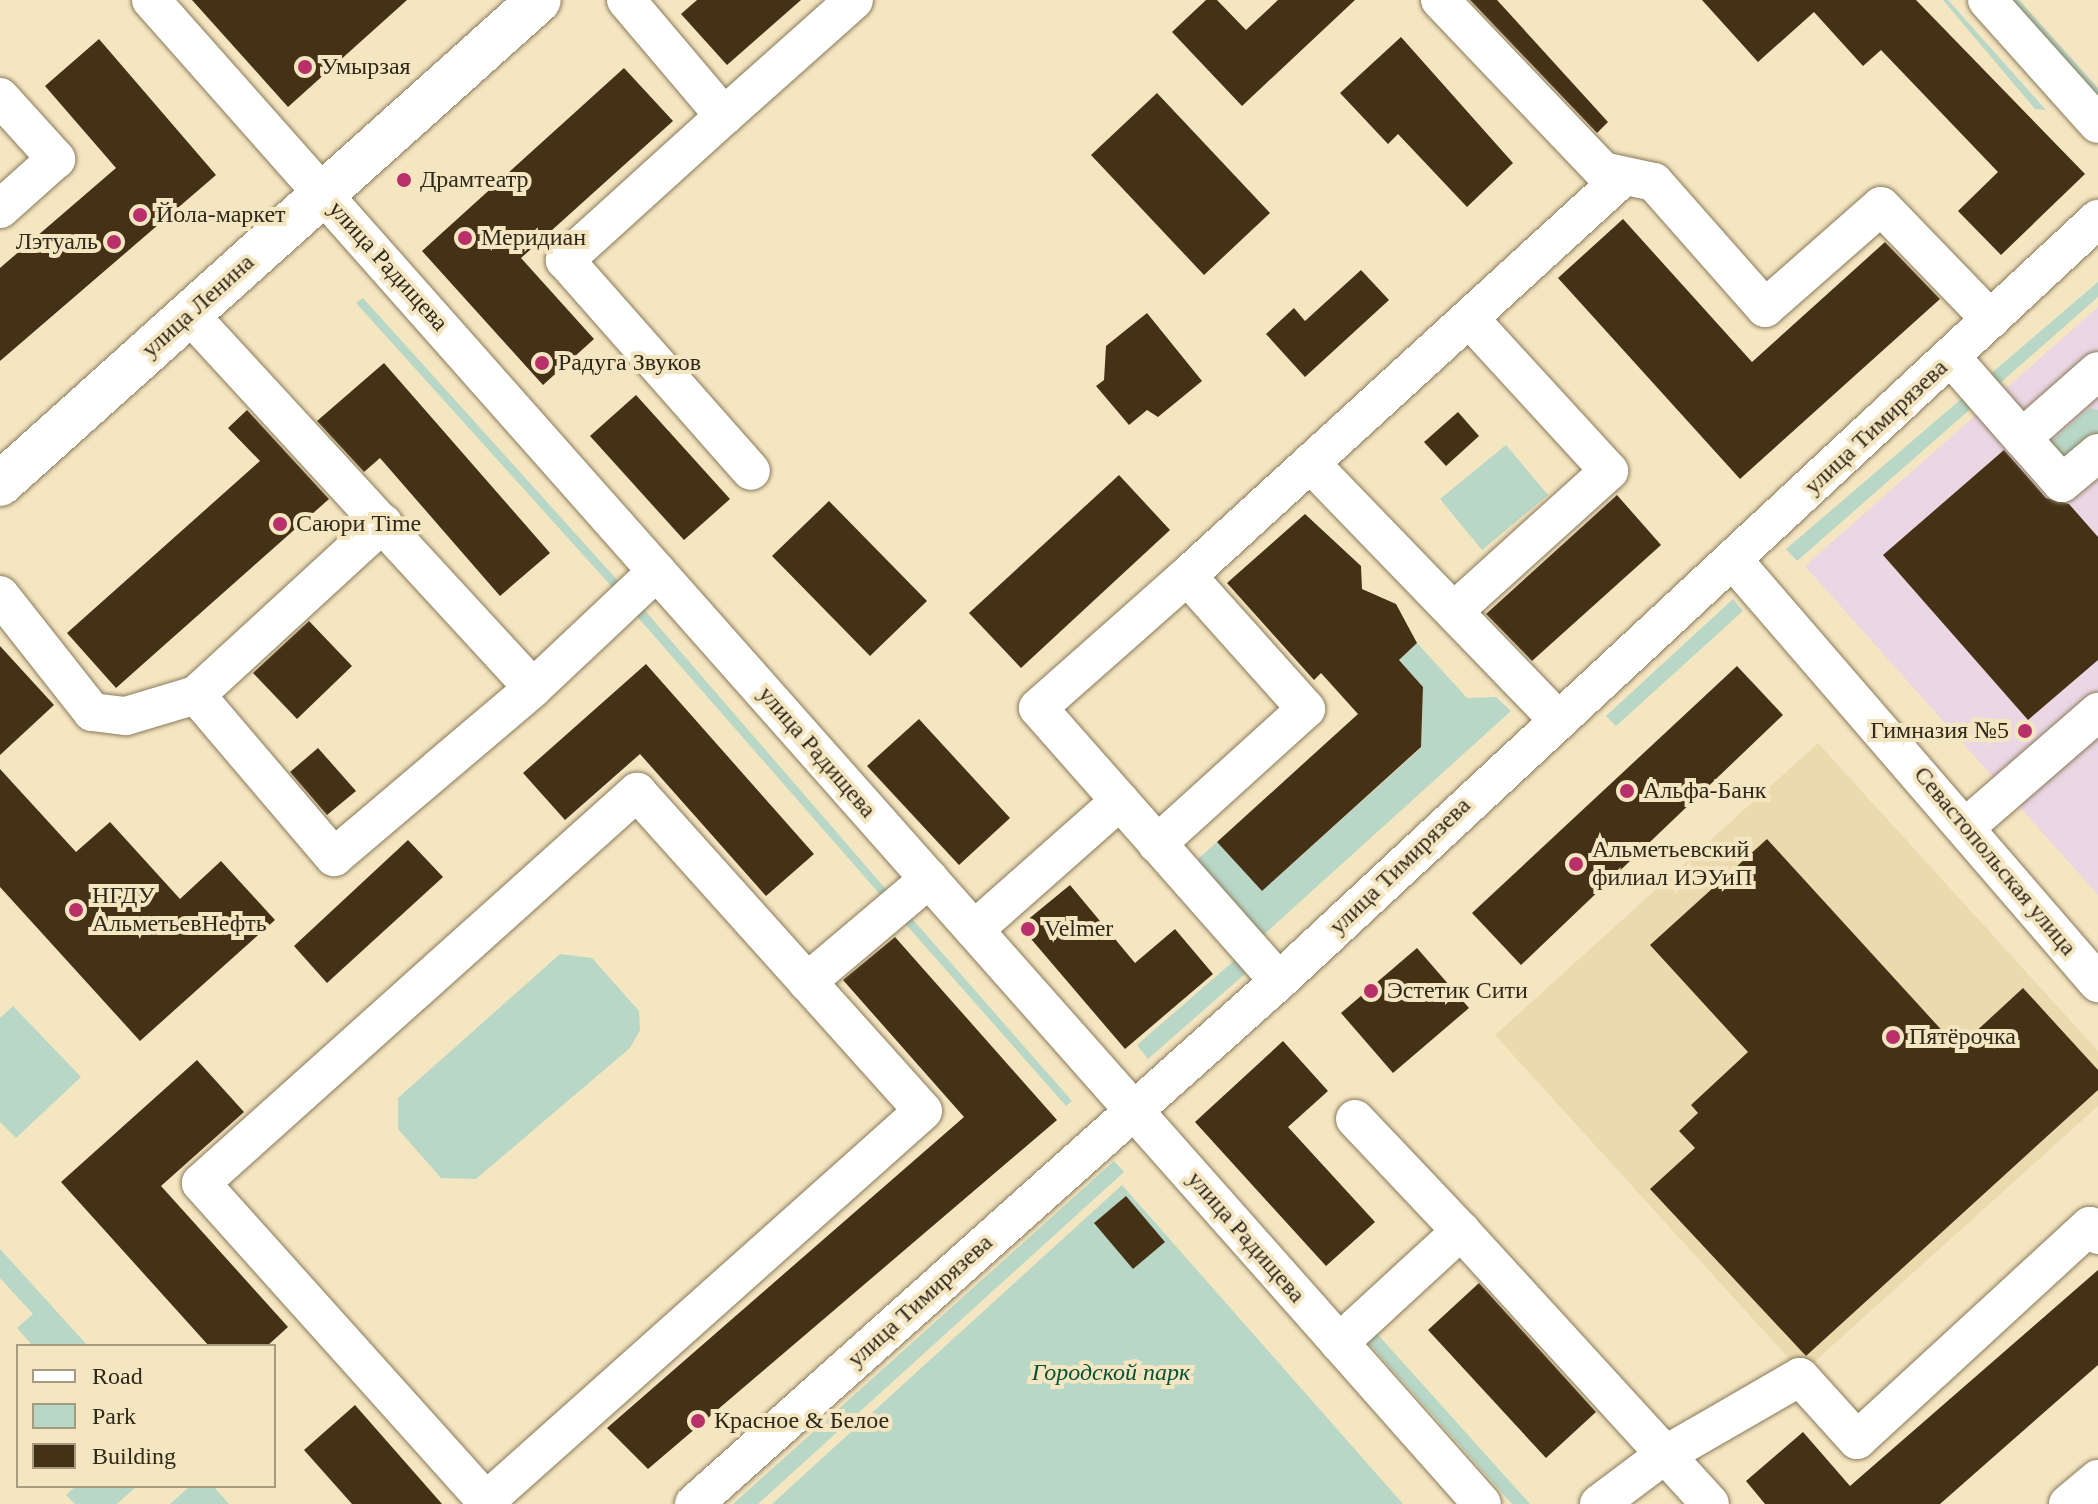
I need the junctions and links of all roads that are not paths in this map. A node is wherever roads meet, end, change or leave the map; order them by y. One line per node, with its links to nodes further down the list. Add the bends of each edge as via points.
1 (151, 0): 11 (street, улица Радищева)
2 (539, 0): 11 (main road, улица Ленина)
3 (626, 0): 8 (street)
4 (854, 0): 8 (street)
5 (1440, 0): 10 (street, via 1603,171)
6 (1987, 0): 9 (street)
7 (0, 97): 12 (street, via 56,159)
8 (724, 116): 22 (street, via 565,260)
9 (2098, 124)
10 (1622, 178): 15 (street); 16 (street, via 1654,182 1765,308 1881,206)
11 (323, 194): 14 (main road, улица Ленина); 26 (street, улица Радищева)
12 (0, 209)
13 (2098, 219): 16 (street, улица Тимирязева)
14 (189, 314): 23 (main road, улица Ленина); 24 (street)
15 (1469, 318): 21 (street); 29 (street, via 1609,471)
16 (1991, 320): 17 (street, улица Тимирязева)
17 (1951, 357): 19 (street); 25 (street, улица Тимирязева)
18 (2098, 371): 19 (street)
19 (2022, 438): 20 (street, via 2062,483)
20 (2098, 453)
21 (1310, 463): 27 (street); 29 (street)
22 (751, 471)
23 (0, 484)
24 (383, 523): 30 (street); 31 (street)
25 (1733, 560): 33 (street, улица Тимирязева); 35 (street, Севастопольская улица)
26 (657, 571): 30 (street); 37 (street, улица Радищева)
27 (1187, 576): 34 (street, via 1038,708); 36 (street, via 1306,709)
28 (0, 595): 31 (street, via 92,712 126,716)
29 (1454, 611): 33 (street)
30 (533, 688): 31 (street, via 334,857)
31 (196, 695)
32 (2098, 712): 35 (street)
33 (1556, 718): 39 (street, улица Тимирязева)
34 (1120, 801): 36 (street); 38 (street)
35 (1967, 826): 41 (street, Севастопольская улица)
36 (1157, 844): 39 (street)
37 (929, 879): 38 (street, улица Радищева); 40 (street)
38 (974, 930): 42 (street, улица Радищева)
39 (1279, 981): 42 (street, улица Тимирязева)
40 (807, 982): 40 (street, via 637,792 201,1183 486,1501 923,1111)
41 (2098, 983)
42 (1132, 1109): 46 (street, улица Радищева); 49 (street, улица Тимирязева)
43 (1355, 1119): 44 (street)
44 (1461, 1231): 46 (street); 47 (street)
45 (2098, 1235): 47 (street, via 2090,1226 1857,1440 1800,1377)
46 (1339, 1343): 50 (street, улица Радищева)
47 (1663, 1456): 51 (street); 52 (street)
48 (2098, 1479): 53 (street)
49 (694, 1504)
50 (1482, 1504)
51 (1599, 1504)
52 (1710, 1504)
53 (2068, 1504)

